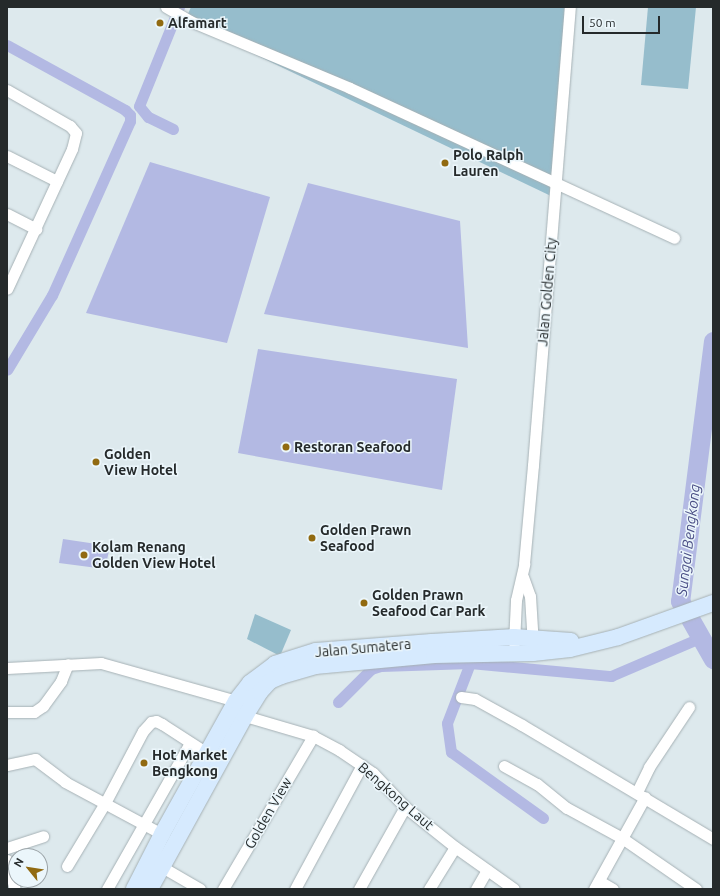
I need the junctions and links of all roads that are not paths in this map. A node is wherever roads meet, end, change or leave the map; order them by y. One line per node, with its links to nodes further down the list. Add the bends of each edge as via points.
1 (166, 7): 6 (street)
2 (570, 7): 6 (street, Jalan Golden City)
3 (7, 90): 5 (street, via 70,126 76,133 75,142)
4 (7, 156): 5 (street)
5 (57, 181): 8 (street)
6 (556, 183): 9 (street); 11 (street, Jalan Golden City)
7 (7, 214): 8 (street)
8 (36, 229): 10 (street)
9 (674, 238)
10 (8, 284)
11 (523, 577): 13 (street, Jalan Golden City, via 516,600); 14 (street, Jalan Golden City, via 530,596)
12 (713, 603): 14 (main road, Jalan Sumatera, via 601,642)
13 (514, 637): 14 (main road, Jalan Sumatera); 15 (street, Jalan Golden City); 19 (main road, Jalan Sumatera, via 316,651 275,664 250,683)
14 (533, 646): 15 (main road, Jalan Sumatera)
15 (516, 653): 22 (main road, Jalan Sumatera, via 434,655 315,666 270,682)
16 (68, 664): 17 (street); 19 (street, via 101,663); 21 (street, via 61,681 43,706 34,712)
17 (7, 668)
18 (460, 697): 29 (street, via 476,699)
19 (236, 702): 25 (main road, Jalan Sumatera)
20 (689, 707): 29 (street, via 649,767)
21 (7, 712)
22 (245, 716): 23 (street, Bengkong Laut); 41 (main road, Jalan Sumatera)
23 (313, 736): 27 (street, Bengkong Laut); 49 (street, Golden View)
24 (190, 743): 25 (street); 30 (street, via 162,724 151,722 143,731); 32 (street)
25 (207, 753): 33 (main road, Jalan Sumatera)
26 (7, 765): 30 (street, via 35,759 65,782)
27 (362, 765): 31 (street, Bengkong Laut); 50 (street)
28 (504, 766): 35 (street, via 537,784 567,808)
29 (641, 795): 35 (street); 36 (street)
30 (105, 802): 32 (street); 40 (street)
31 (405, 807): 37 (street, Bengkong Laut); 51 (street)
32 (142, 823): 33 (street); 45 (street)
33 (162, 834): 46 (main road, Jalan Sumatera)
34 (44, 836): 38 (street)
35 (622, 838): 43 (street); 56 (street)
36 (713, 839)
37 (455, 847): 42 (street, Bengkong Laut); 52 (street)
38 (7, 848)
39 (7, 860): 44 (street)
40 (66, 866)
41 (162, 867): 47 (main road, Jalan Sumatera); 48 (street)
42 (486, 870): 53 (street); 54 (street, Bengkong Laut)
43 (596, 885): 55 (street)
44 (15, 889)
45 (107, 889)
46 (134, 889)
47 (150, 889)
48 (200, 889)
49 (223, 889)
50 (295, 889)
51 (359, 889)
52 (429, 889)
53 (476, 889)
54 (514, 889)
55 (613, 889)
56 (696, 889)

